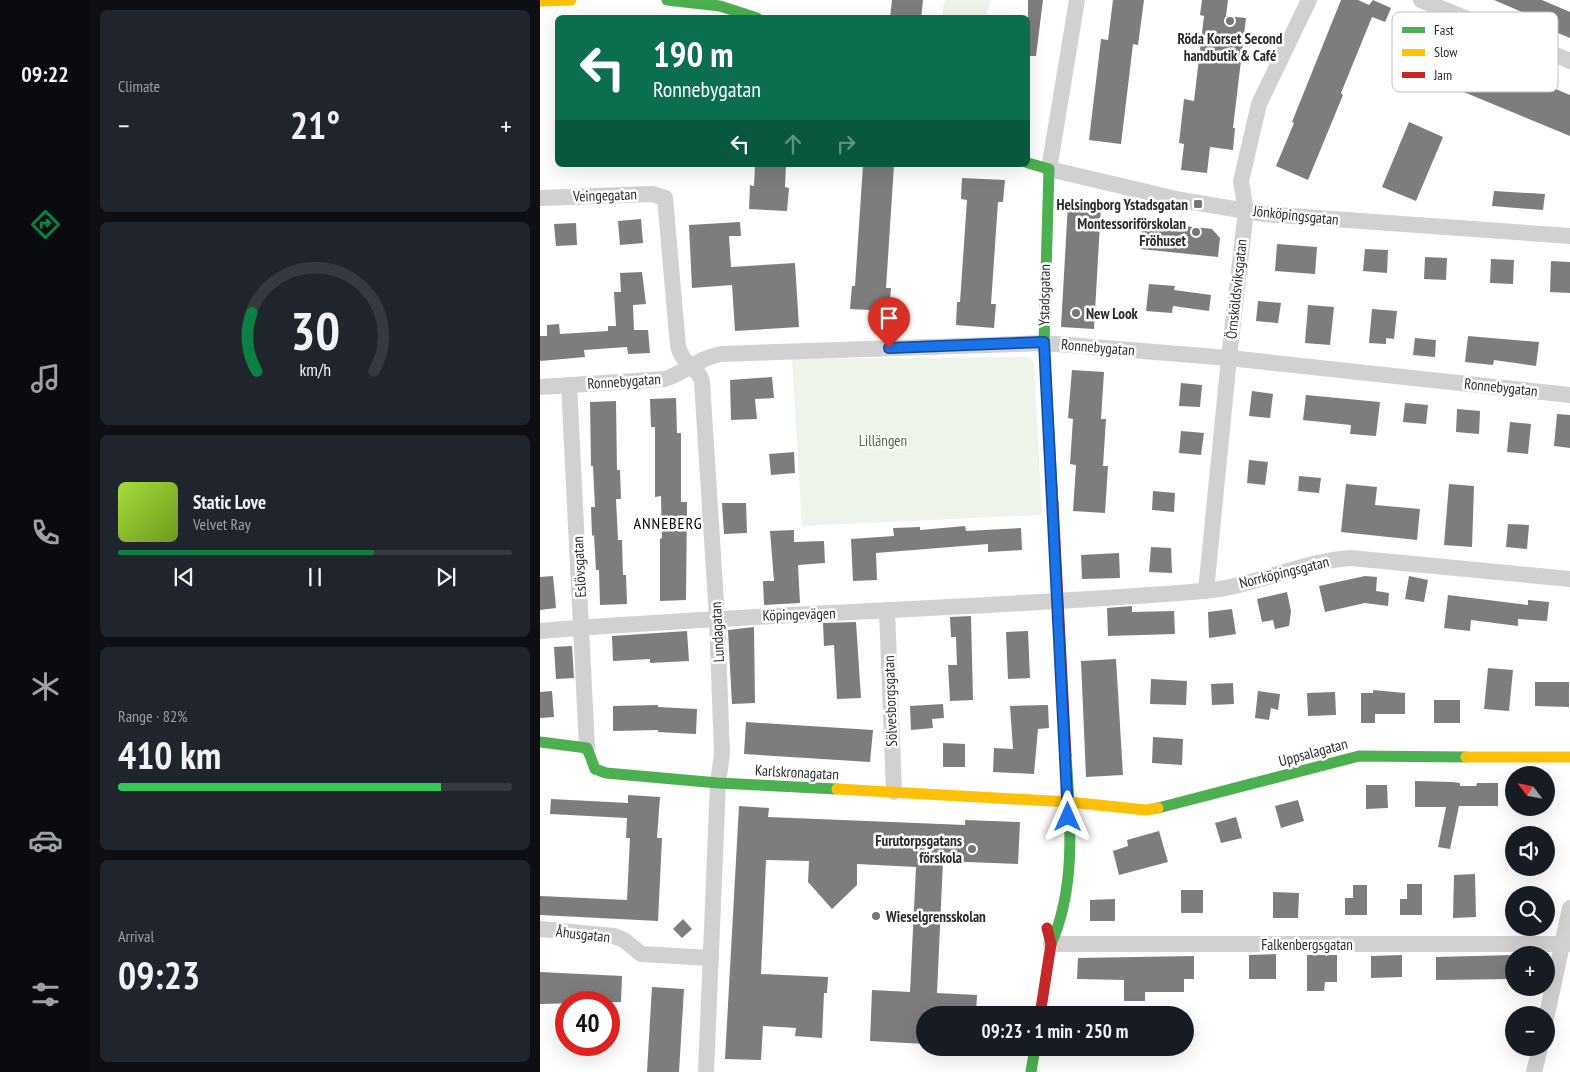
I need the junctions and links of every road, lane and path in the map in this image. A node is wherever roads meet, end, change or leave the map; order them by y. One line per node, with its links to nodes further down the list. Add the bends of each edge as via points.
1 (566, 0): 2 (street); 7 (street)
2 (571, 0)
3 (667, 0): 9 (street, via 720,6)
4 (1077, 0): 13 (street, Ystadsgatan)
5 (1309, 0): 16 (street, Örnsköldsviksgatan, via 1259,104 1241,181)
6 (1421, 0): 8 (street)
7 (540, 1)
8 (1450, 12)
9 (748, 15)
10 (1558, 56): 11 (street)
11 (1570, 61)
12 (1030, 164): 13 (street, Jönköpingsgatan)
13 (1049, 169): 16 (street, Jönköpingsgatan, via 1181,200); 18 (street, Ystadsgatan)
14 (540, 198): 15 (street, Veingegatan, via 652,194)
15 (667, 201): 20 (street, Lundagatan, via 678,346)
16 (1246, 210): 17 (street, Jönköpingsgatan, via 1290,217); 19 (street, Örnsköldsviksgatan)
17 (1570, 236)
18 (1044, 342): 19 (street, Ronnebygatan); 20 (street, Ronnebygatan, via 721,354); 26 (street, Ystadsgatan)
19 (1228, 358): 23 (street, Ronnebygatan); 25 (street, Örnsköldsviksgatan)
20 (689, 366): 21 (street, Ronnebygatan, via 679,375 665,379); 28 (street, Lundagatan, via 701,375 702,382)
21 (569, 385): 22 (street, Ronnebygatan); 29 (street, Eslövsgatan)
22 (540, 387)
23 (1570, 395)
24 (1570, 579): 25 (street, Norrköpingsgatan, via 1351,558 1330,559)
25 (1206, 591): 26 (street, Norrköpingsgatan)
26 (1058, 600): 27 (street, Köpingevägen); 36 (street, Ystadsgatan)
27 (887, 610): 28 (street, Köpingevägen); 35 (street, Sölvesborgsgatan)
28 (716, 618): 29 (street, Köpingevägen); 34 (street, Lundagatan, via 722,754)
29 (582, 628): 30 (street, Köpingevägen); 32 (street, Eslövsgatan)
30 (540, 631)
31 (540, 742): 32 (street)
32 (587, 748): 34 (street, Karlskronagatan, via 595,769 606,773)
33 (1570, 756): 36 (street, Uppsalagatan, via 1359,756 1146,810)
34 (718, 783): 35 (street, Karlskronagatan); 44 (street, Lundagatan)
35 (894, 792): 36 (street, Karlskronagatan)
36 (1069, 802): 37 (street, Ystadsgatan)
37 (1068, 832): 38 (street); 43 (street, via 1070,854 1066,893 1059,928)
38 (1058, 863)
39 (1570, 908): 42 (street)
40 (1047, 916): 43 (street)
41 (540, 929): 44 (street, Åhusgatan, via 614,936 641,954)
42 (1567, 943): 43 (street, Falkenbergsgatan); 46 (street)
43 (1051, 944): 45 (street)
44 (711, 958): 49 (street, Lundagatan)
45 (1041, 1006)
46 (1550, 1006)
47 (1034, 1056): 50 (street)
48 (1538, 1056): 51 (street)
49 (706, 1072)
50 (1031, 1072)
51 (1534, 1072)

